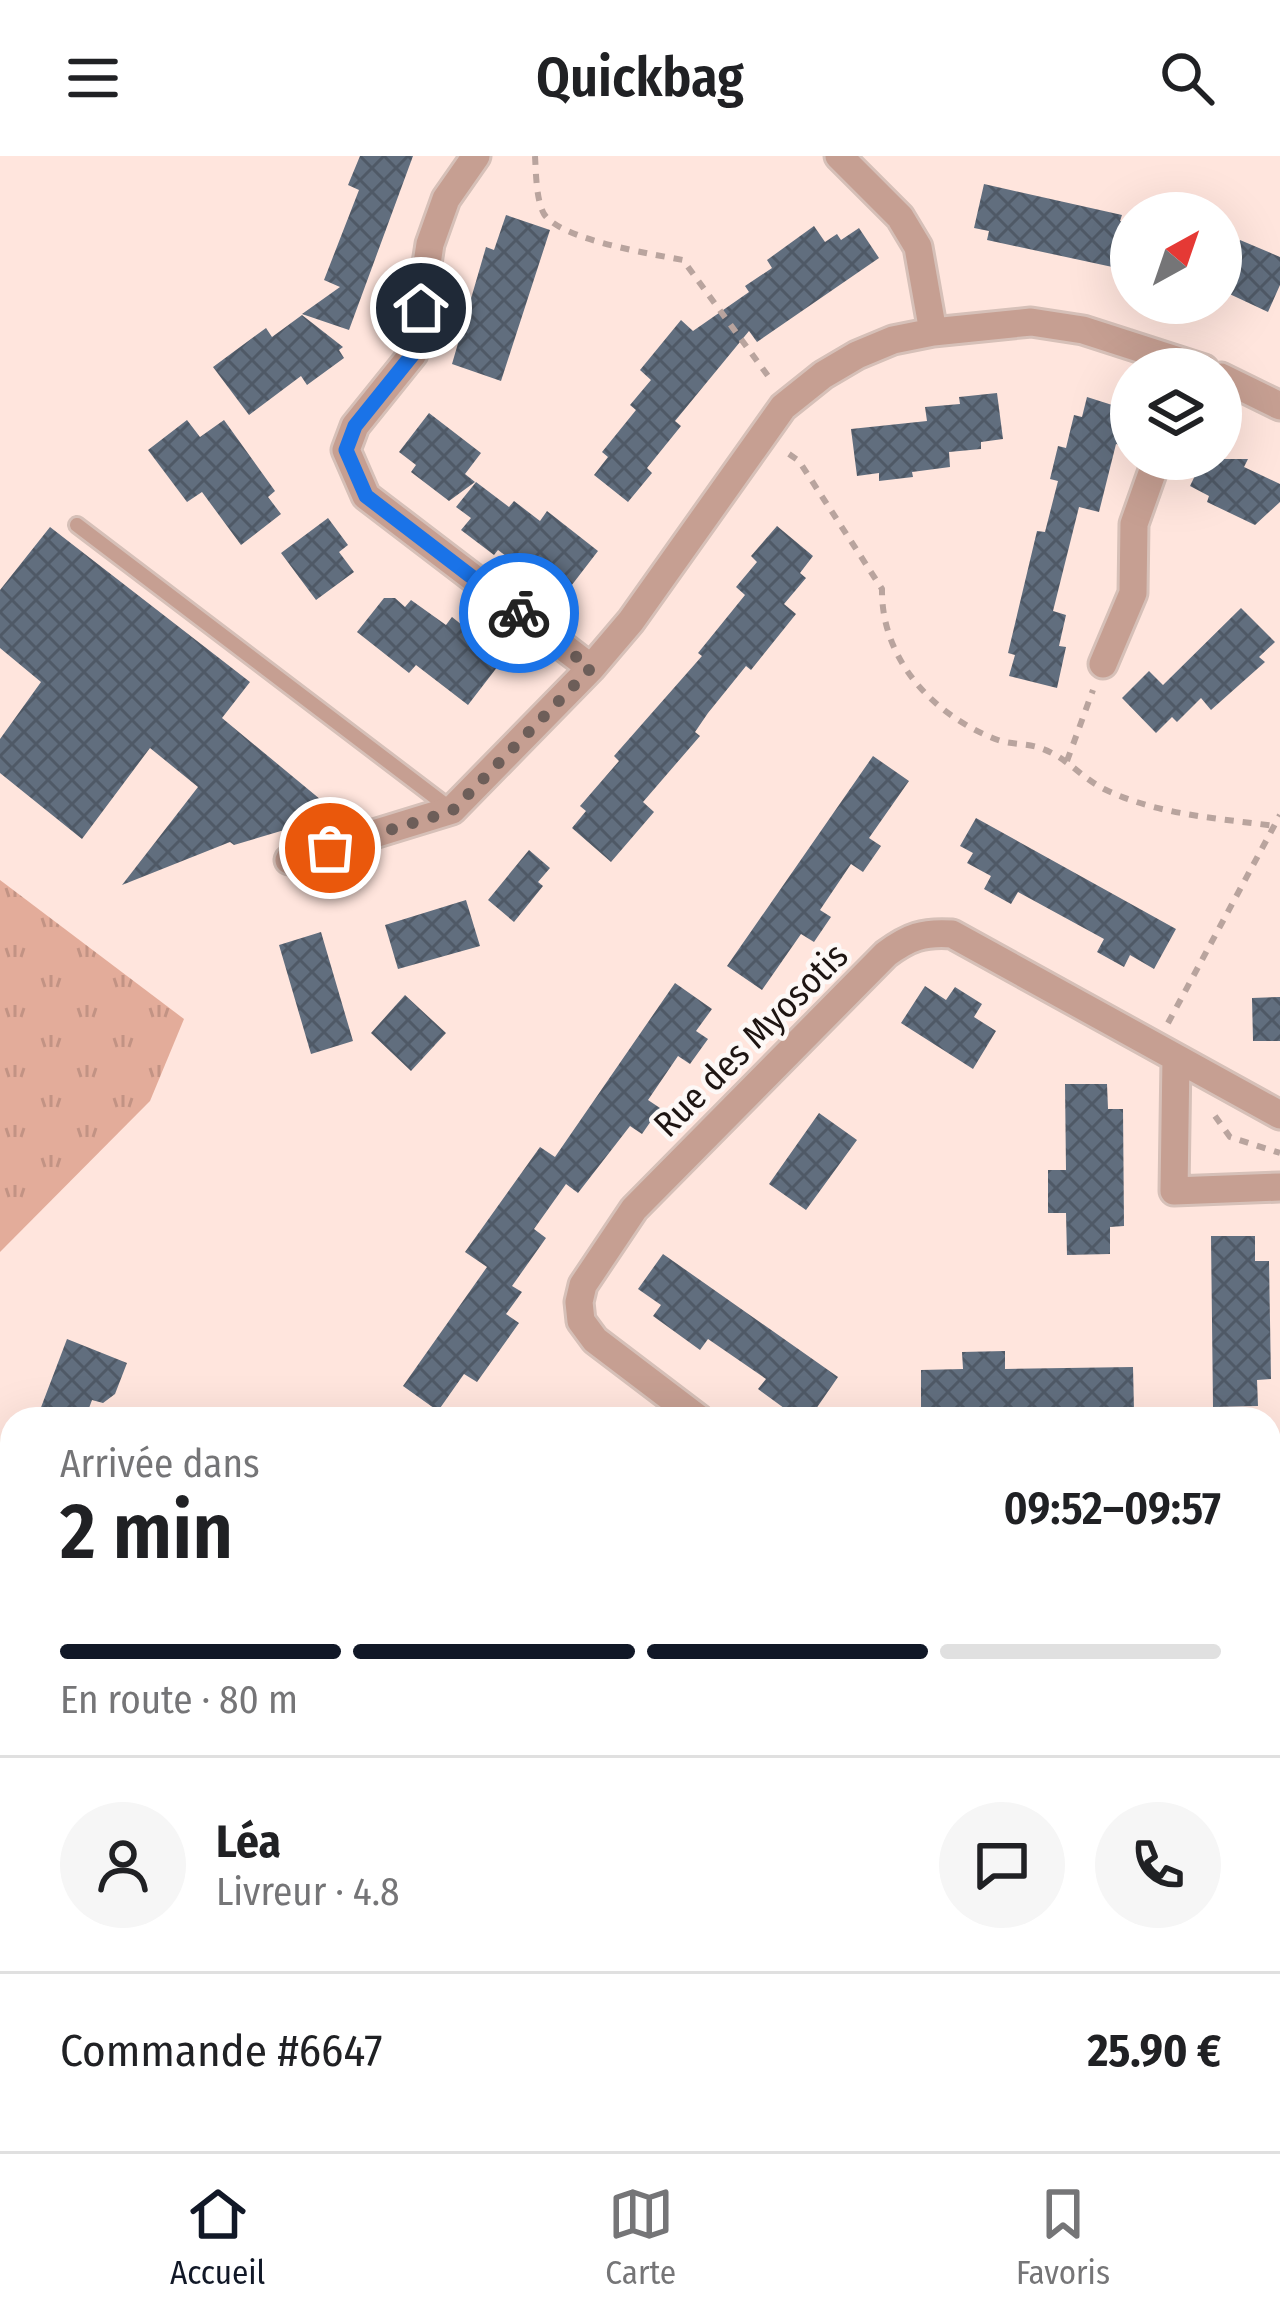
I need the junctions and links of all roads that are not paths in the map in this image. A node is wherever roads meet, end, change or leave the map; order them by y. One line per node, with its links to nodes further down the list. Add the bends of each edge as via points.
1 (476, 156): 10 (street, via 446,199 430,244 413,354 355,426 346,450 366,496)
2 (838, 156): 3 (street, via 900,218 918,248)
3 (933, 332): 4 (street, via 1030,322); 10 (street, via 857,355 788,402)
4 (1137, 348)
5 (1242, 388): 6 (street)
6 (1280, 406)
7 (1149, 480): 9 (street, via 1134,524 1133,593)
8 (77, 525): 11 (lane)
9 (1103, 664)
10 (591, 668): 11 (street)
11 (452, 811): 12 (street)
12 (289, 860)
13 (1165, 1052): 14 (street, Rue des Myosotis); 15 (street, via 1174,1190); 16 (street, Rue des Myosotis, via 952,934 908,938 886,954 634,1209 583,1285 581,1321 595,1340)
14 (1280, 1114)
15 (1280, 1187)
16 (683, 1407)

